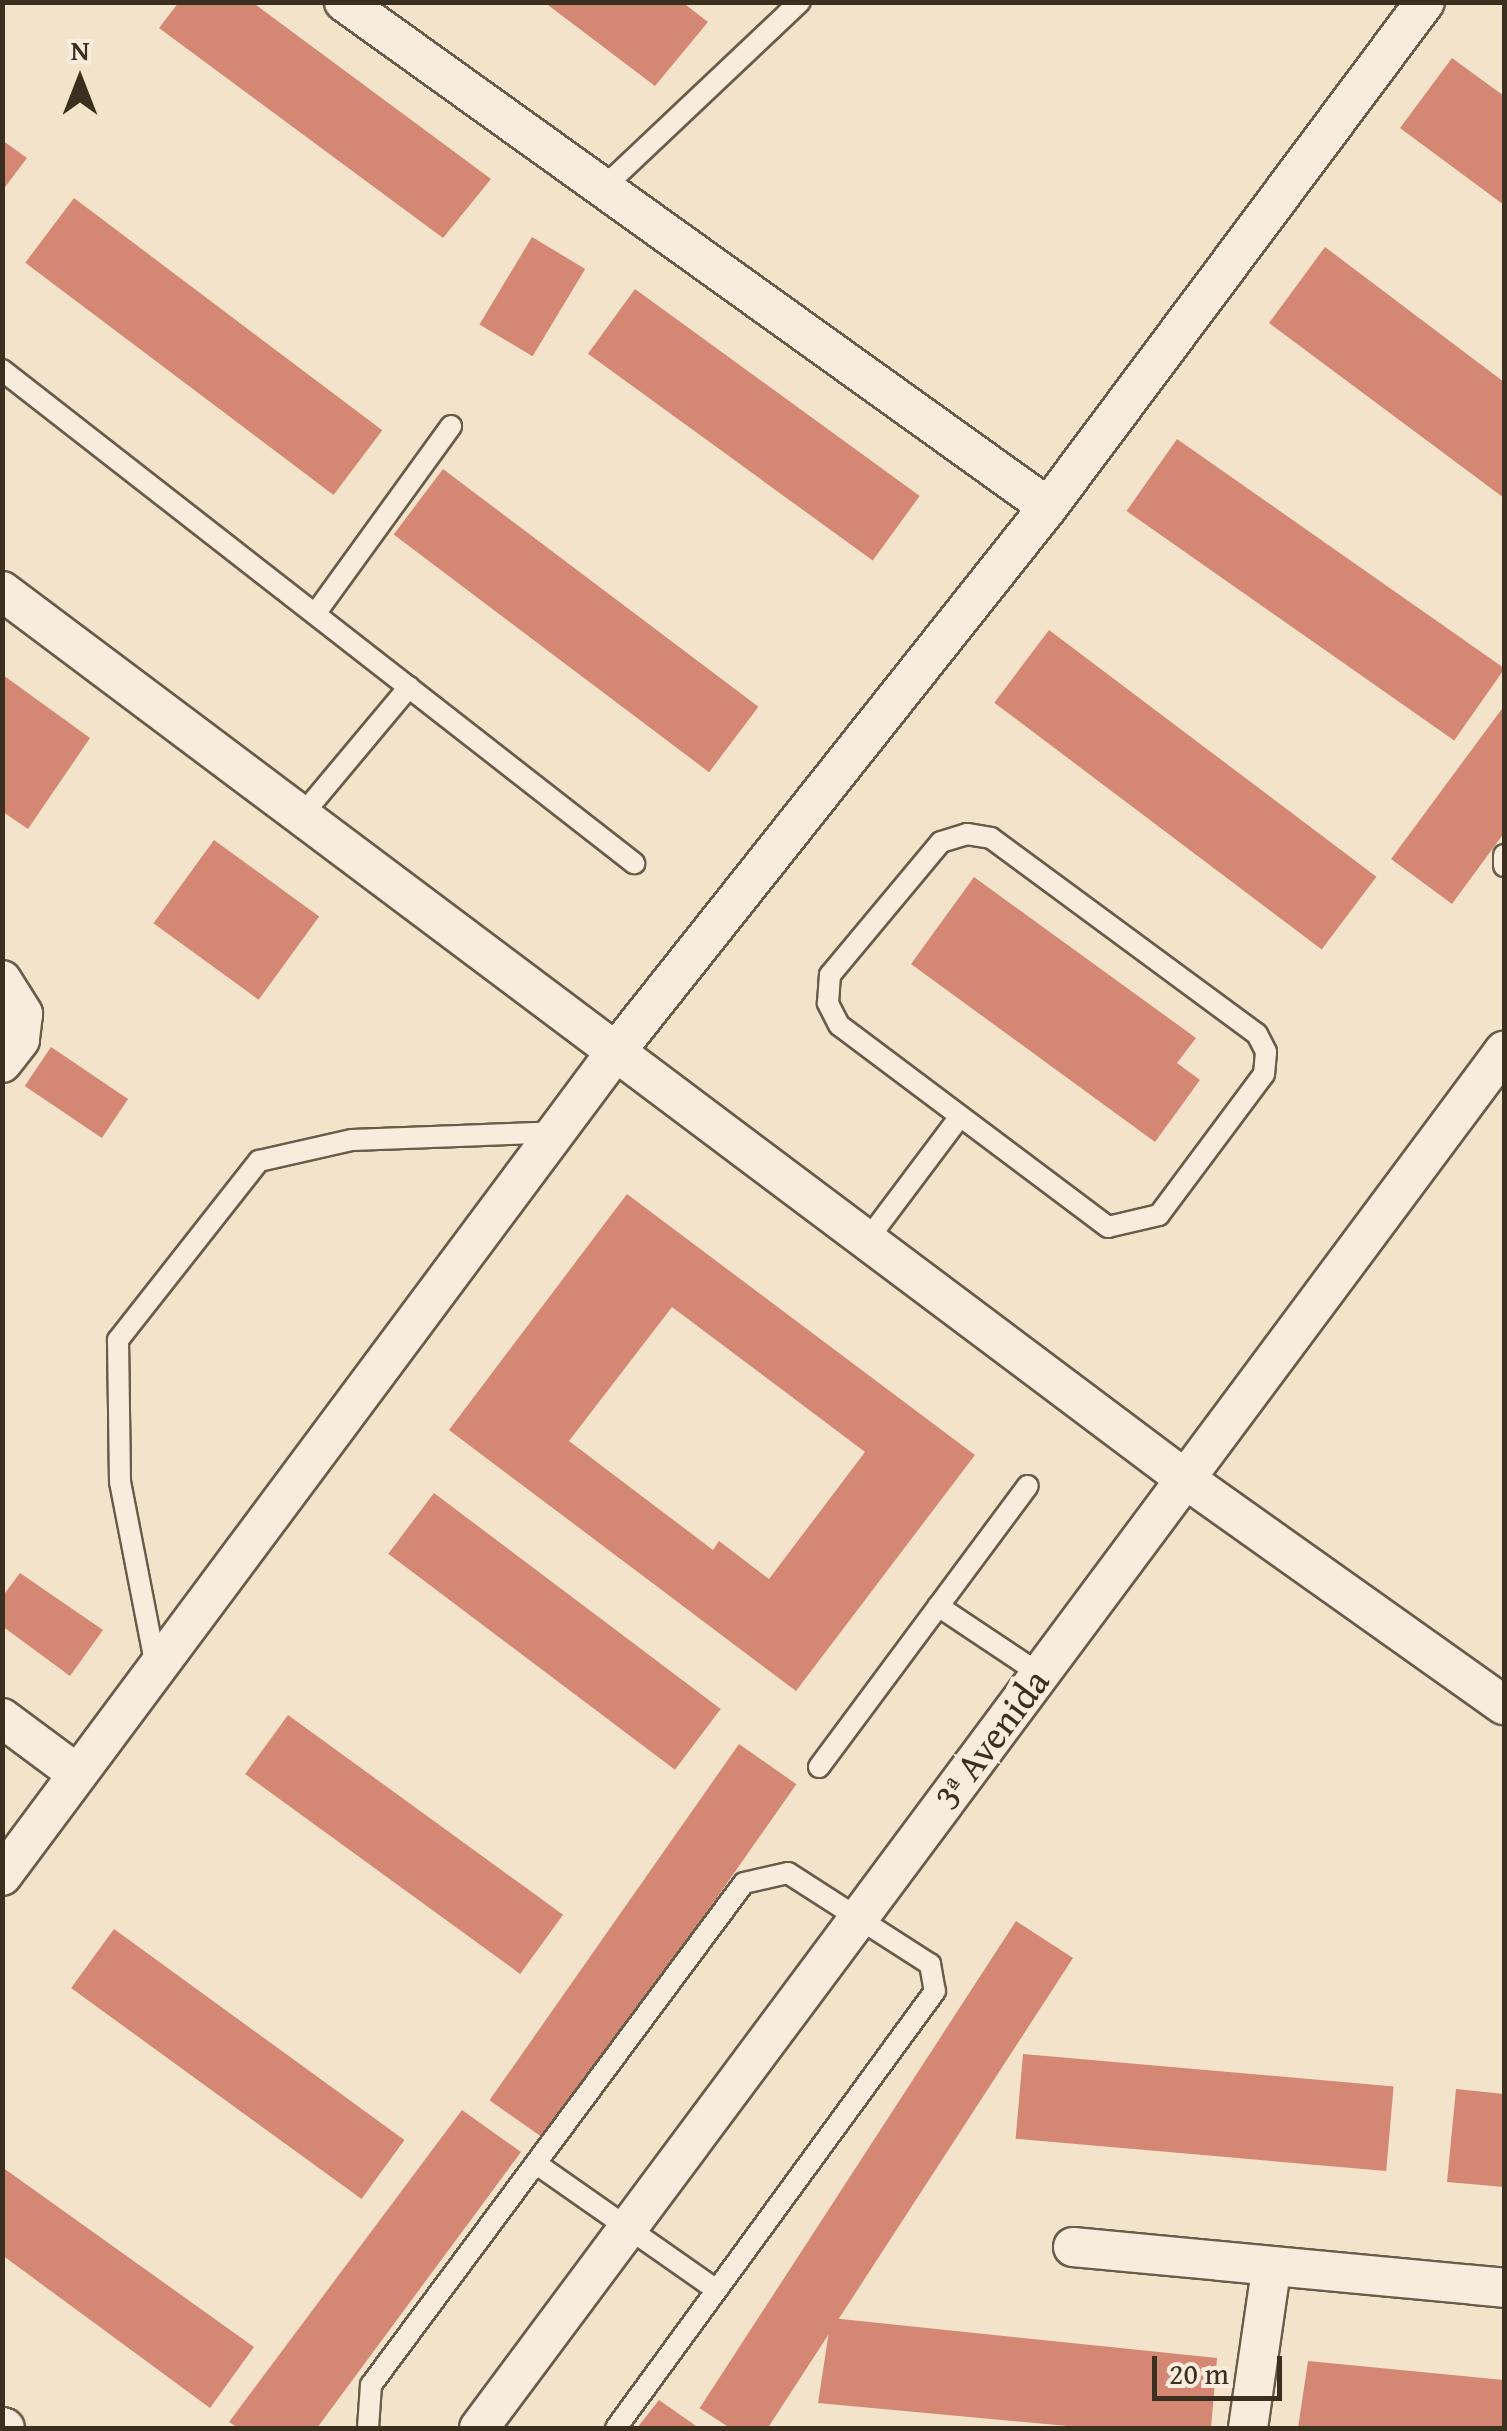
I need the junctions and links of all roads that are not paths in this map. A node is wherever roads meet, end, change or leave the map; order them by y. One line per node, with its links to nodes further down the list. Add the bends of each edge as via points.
1 (344, 2): 4 (street)
2 (800, 2): 4 (lane)
3 (1425, 2): 7 (street)
4 (602, 188): 7 (street)
5 (2, 370): 9 (lane)
6 (451, 426): 9 (lane)
7 (1048, 507): 16 (street)
8 (2, 591): 11 (street)
9 (316, 614): 10 (lane)
10 (409, 687): 11 (lane); 13 (lane)
11 (302, 816): 16 (street)
12 (1504, 855): 14 (lane)
13 (634, 863)
14 (1504, 866)
15 (2, 980): 17 (street, via 24,1014 20,1040)
16 (617, 1050): 20 (street); 21 (street)
17 (2, 1063)
18 (1501, 1063): 22 (street, 3ª Avenida)
19 (959, 1118): 19 (lane, via 839,1025 828,1003 842,960 941,842 967,834 991,838 1257,1034 1266,1052 1252,1090 1159,1215 1138,1224 1108,1227); 21 (lane)
20 (556, 1132): 25 (street); 25 (lane, via 352,1140 259,1161 118,1340 120,1482)
21 (868, 1239): 22 (street)
22 (1184, 1478): 26 (street, 3ª Avenida); 27 (street)
23 (1028, 1486): 24 (lane)
24 (938, 1606): 26 (lane); 29 (lane)
25 (156, 1667): 30 (street)
26 (1040, 1674): 32 (street, 3ª Avenida)
27 (1504, 1705)
28 (2, 1718): 30 (street)
29 (819, 1767)
30 (76, 1773): 31 (street)
31 (2, 1876)
32 (855, 1922): 33 (lane, via 788,1873 744,1883); 34 (street, 3ª Avenida); 37 (lane, via 930,1964 935,1992)
33 (538, 2165): 34 (lane); 39 (lane, via 371,2384)
34 (630, 2227): 37 (lane); 40 (street, 3ª Avenida)
35 (1072, 2247): 36 (street)
36 (1271, 2271): 38 (street); 42 (street)
37 (712, 2287): 41 (lane)
38 (1504, 2288)
39 (368, 2428)
40 (479, 2428)
41 (616, 2428)
42 (1248, 2428)

